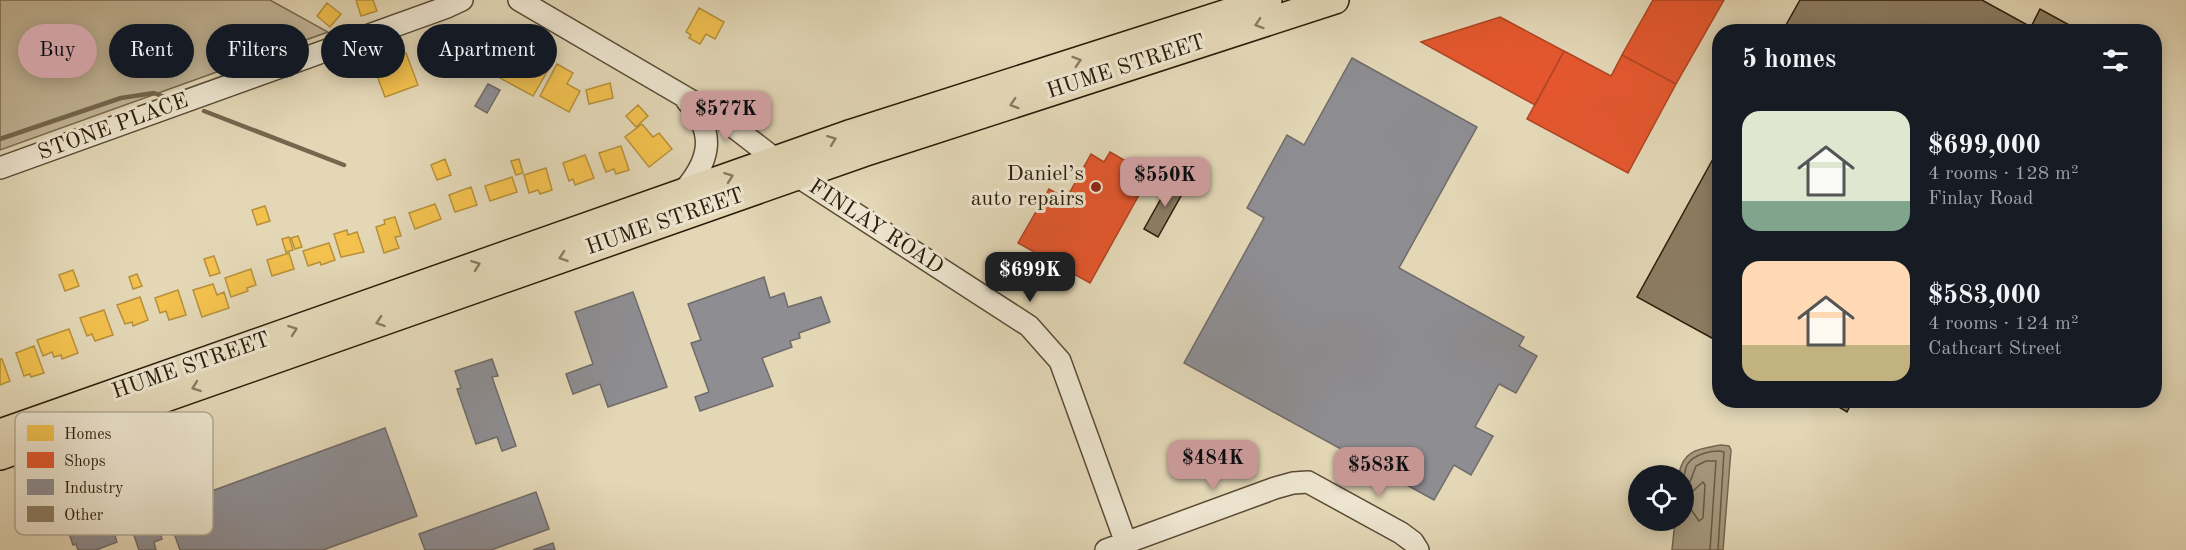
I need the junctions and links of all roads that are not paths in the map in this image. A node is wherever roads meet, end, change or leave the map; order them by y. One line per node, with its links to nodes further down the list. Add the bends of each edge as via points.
1 (462, 0): 7 (street, STONE PLACE)
2 (519, 0): 5 (street, FINLAY ROAD)
3 (1268, 0): 6 (main road, HUME STREET, one-way to 3)
4 (1335, 0): 8 (main road, HUME STREET, one-way to 8)
5 (679, 92): 6 (street, FINLAY ROAD); 9 (street, via 702,121 707,142 703,163)
6 (777, 160): 8 (street, FINLAY ROAD); 9 (main road, HUME STREET, one-way to 6)
7 (0, 168)
8 (798, 176): 11 (main road, HUME STREET, one-way to 11); 16 (street, FINLAY ROAD, via 1029,326 1060,361)
9 (681, 195): 10 (main road, HUME STREET, one-way to 9)
10 (59, 412)
11 (124, 412)
12 (15, 428): 13 (main road, HUME STREET, one-way to 12)
13 (0, 433)
14 (15, 451): 15 (main road, HUME STREET, one-way to 15)
15 (0, 456)
16 (1126, 543): 17 (street); 18 (street, via 1275,488 1308,482 1401,533)
17 (1106, 550)
18 (1418, 550)

